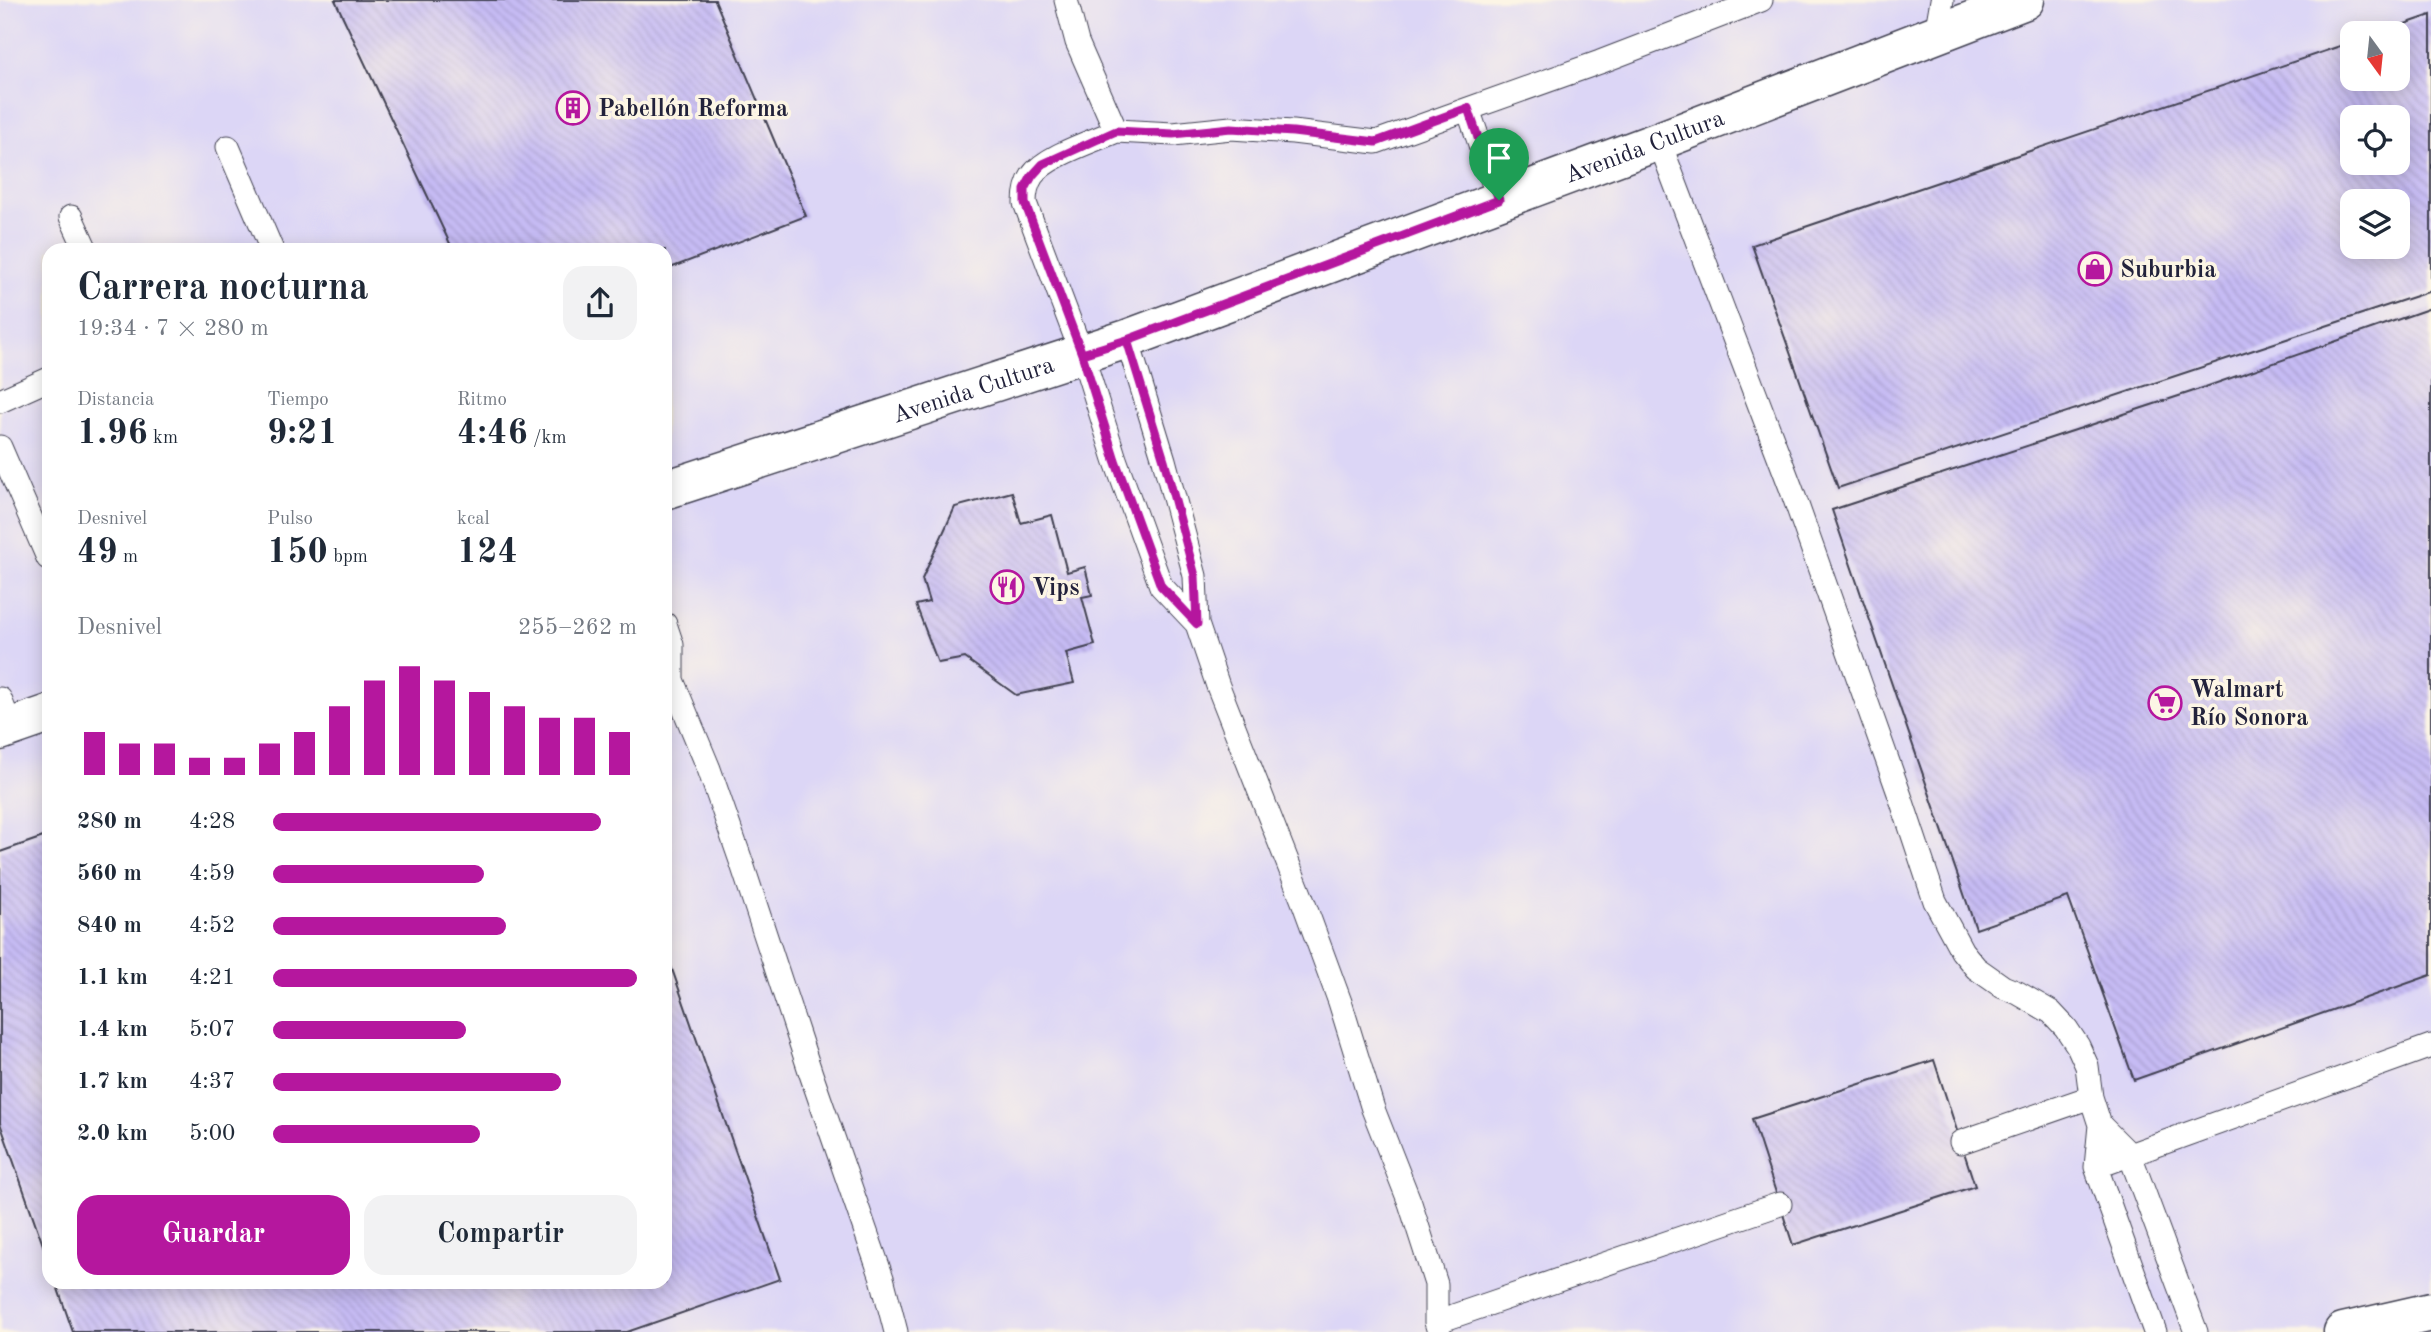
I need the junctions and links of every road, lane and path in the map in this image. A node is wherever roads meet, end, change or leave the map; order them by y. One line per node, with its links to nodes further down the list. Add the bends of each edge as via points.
1 (1066, 0): 6 (lane, via 1077,42)
2 (1761, 0): 5 (lane)
3 (2025, 0): 4 (street, Avenida Cultura)
4 (1939, 17): 7 (street, Avenida Cultura)
5 (1468, 108): 6 (lane, via 1376,142 1231,128 1173,134); 9 (lane)
6 (1116, 131): 14 (lane, via 1043,164 1025,189 1025,203)
7 (1659, 141): 9 (street, Avenida Cultura); 25 (lane, via 1800,512 1934,901 1976,968 2003,988 2051,1012 2066,1028 2087,1066)
8 (228, 147): 12 (lane)
9 (1499, 200): 13 (street, Avenida Cultura)
10 (71, 216): 11 (lane)
11 (83, 243)
12 (269, 243)
13 (1127, 340): 14 (street, Avenida Cultura); 20 (lane, via 1195,576)
14 (1082, 354): 18 (street, Avenida Cultura); 20 (lane, via 1161,586)
15 (42, 382): 16 (lane)
16 (0, 401)
17 (0, 447): 19 (lane)
18 (672, 488)
19 (42, 544)
20 (1197, 624): 31 (lane, via 1335,989)
21 (672, 684): 35 (lane, via 743,863)
22 (42, 715): 23 (street)
23 (4, 719)
24 (2431, 1046): 28 (lane)
25 (2091, 1097): 26 (lane); 27 (lane)
26 (2100, 1125): 28 (lane); 29 (lane)
27 (1961, 1142)
28 (2130, 1155): 29 (lane); 37 (lane)
29 (2096, 1167): 36 (lane)
30 (1780, 1204): 33 (lane)
31 (1436, 1284): 33 (lane); 34 (lane)
32 (2431, 1312): 38 (street)
33 (1464, 1323): 34 (lane)
34 (1437, 1327)
35 (896, 1332)
36 (2155, 1332)
37 (2196, 1332)
38 (2343, 1332)

